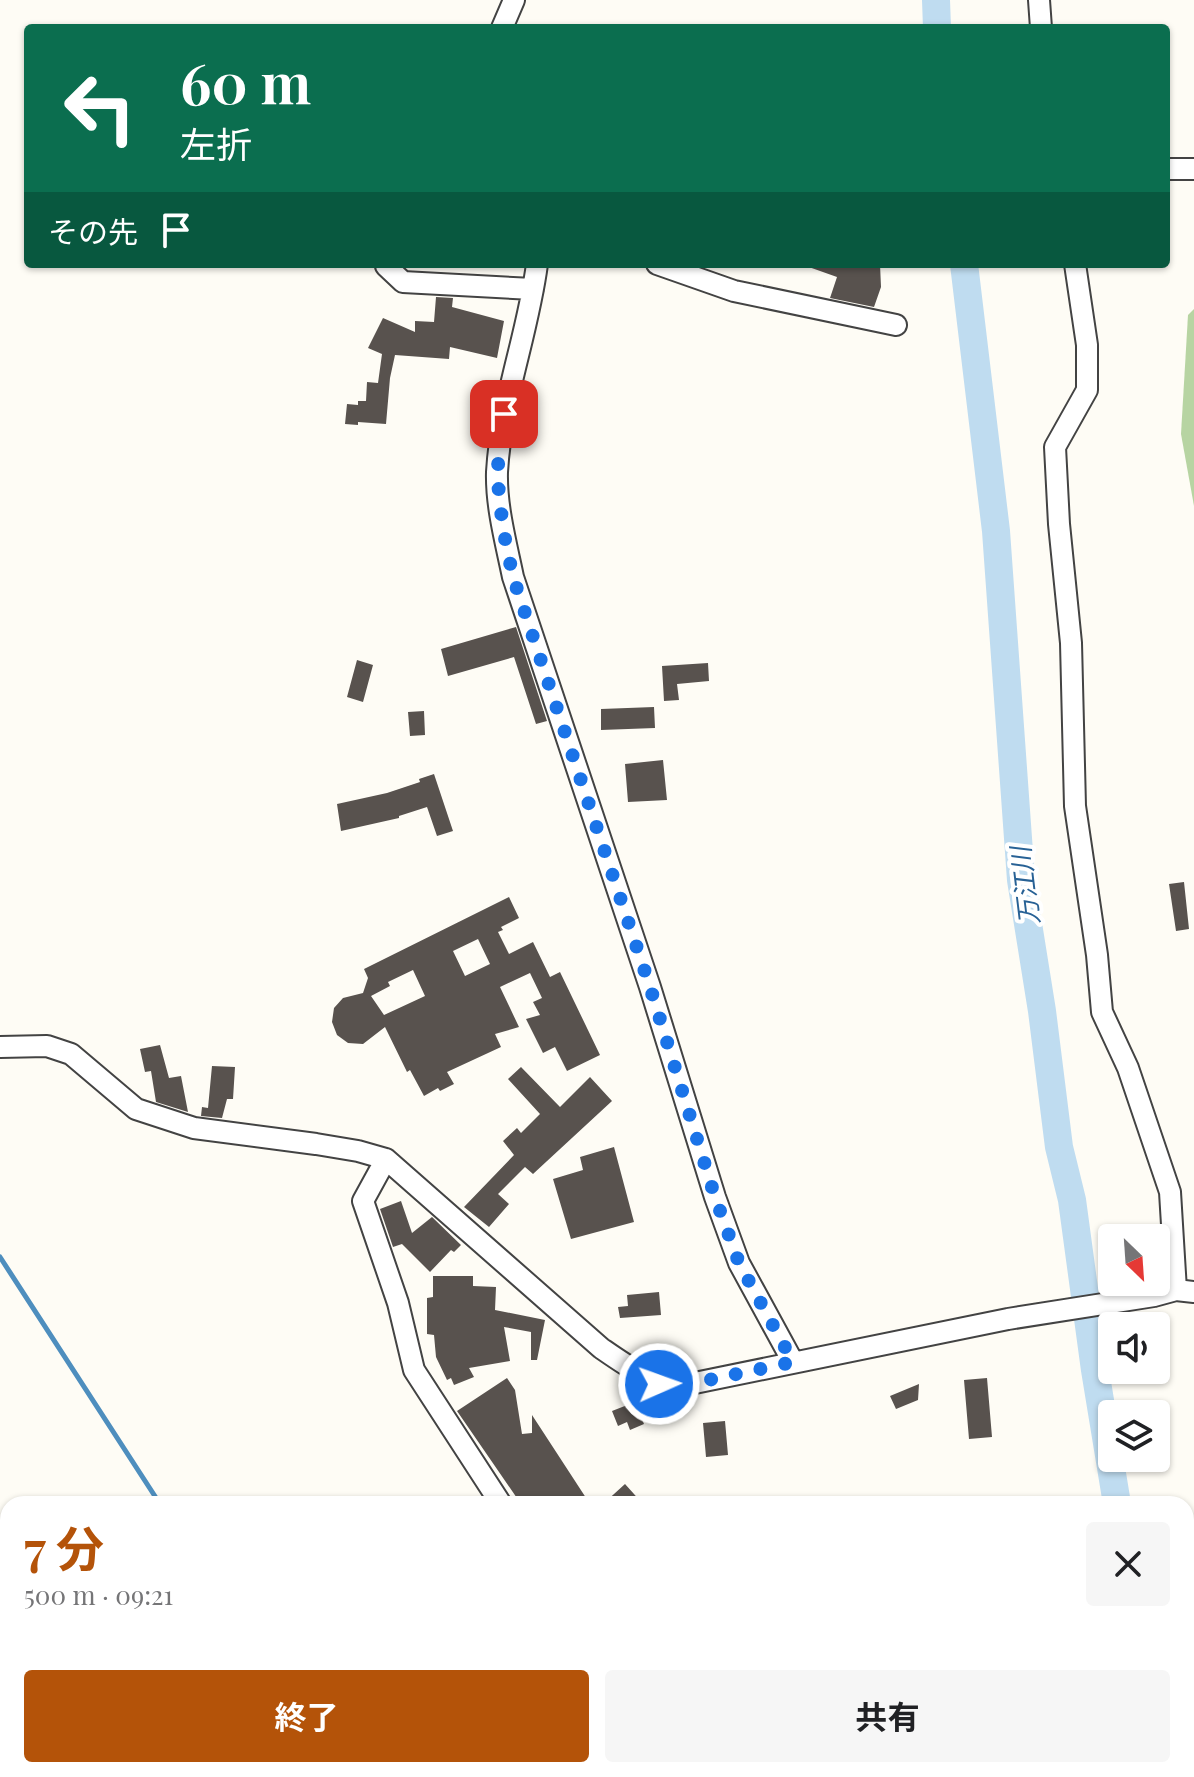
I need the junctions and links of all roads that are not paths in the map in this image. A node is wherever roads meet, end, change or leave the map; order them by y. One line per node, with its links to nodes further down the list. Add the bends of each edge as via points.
1 (514, 0): 3 (street)
2 (1039, 0): 4 (street)
3 (504, 24)
4 (1041, 24)
5 (1170, 169): 6 (street)
6 (1194, 169)
7 (388, 268): 11 (street, via 403,282)
8 (536, 268): 11 (street)
9 (668, 268): 12 (street, via 734,291)
10 (1076, 268): 15 (street, via 1087,345 1087,390 1055,447 1071,643 1075,806 1102,1012 1128,1068 1170,1192)
11 (533, 289): 16 (street, via 504,414 497,474 513,577 715,1197 739,1263)
12 (896, 325)
13 (0, 1047): 14 (street, via 47,1046 71,1054 136,1109 172,1122)
14 (386, 1159): 16 (street, via 601,1348 659,1384 680,1386); 17 (street, via 363,1201 398,1303 414,1370)
15 (1185, 1291): 16 (street)
16 (793, 1362)
17 (496, 1496)

